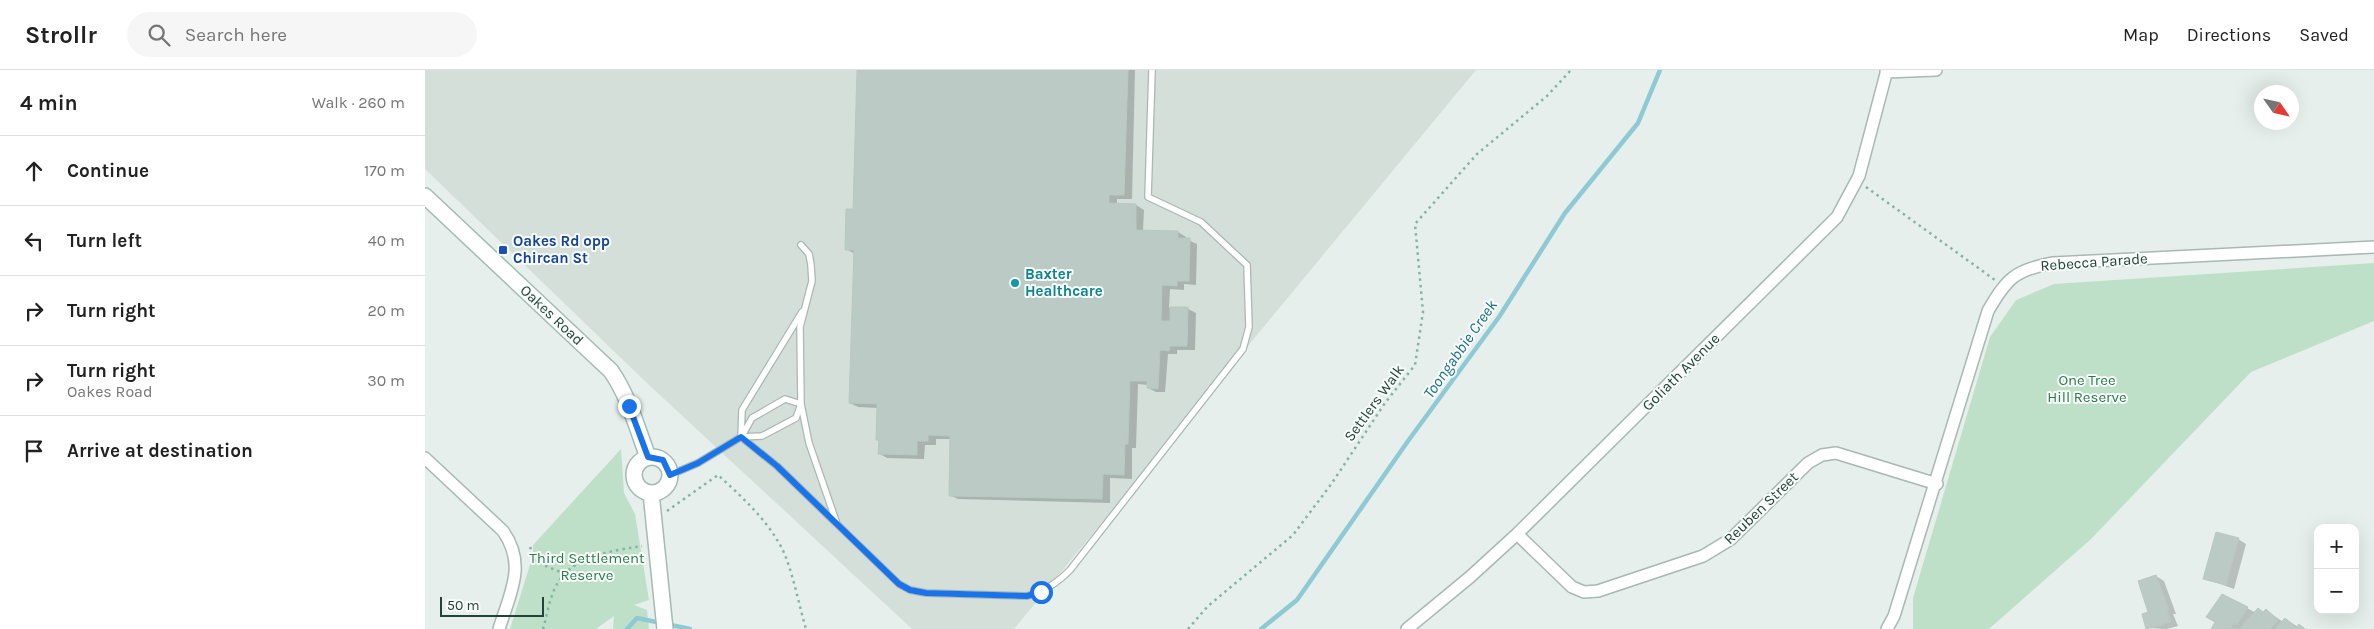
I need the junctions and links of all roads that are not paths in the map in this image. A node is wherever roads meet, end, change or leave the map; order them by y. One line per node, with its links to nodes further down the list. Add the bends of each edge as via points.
1 (1152, 70): 15 (lane, via 1149,198 1201,222 1247,265 1249,327 1243,349 1070,570 1041,592 1027,596 910,590 899,584)
2 (1936, 70): 3 (street)
3 (1887, 71): 16 (street, Goliath Avenue, via 1857,180 1837,217)
4 (425, 196): 10 (street, Oakes Road, via 611,371 620,385)
5 (801, 245): 7 (lane, via 809,254 811,265 812,281)
6 (2374, 247): 13 (street, Rebecca Parade, via 2053,263 2028,267 2002,285 1988,311)
7 (807, 304): 8 (lane, via 800,327); 9 (lane, via 742,410)
8 (801, 404): 9 (lane, via 796,418 762,436); 9 (lane, via 785,399 752,418); 15 (lane, via 809,443)
9 (741, 437): 12 (lane, via 698,463); 15 (lane, via 777,466)
10 (648, 457): 12 (street, via 663,460); 14 (street, via 638,462 633,473 640,489)
11 (425, 458): 17 (street, via 511,542 516,571)
12 (670, 475): 14 (street, via 666,486)
13 (1937, 484): 16 (street, Reuben Street, via 1836,454 1822,455 1808,463 1717,549 1598,591 1584,592 1565,582); 20 (street, Rebecca Parade)
14 (651, 493): 18 (street)
15 (837, 524)
16 (1517, 534): 19 (street, Goliath Avenue)
17 (499, 629)
18 (665, 629)
19 (1407, 629)
20 (1887, 629)

